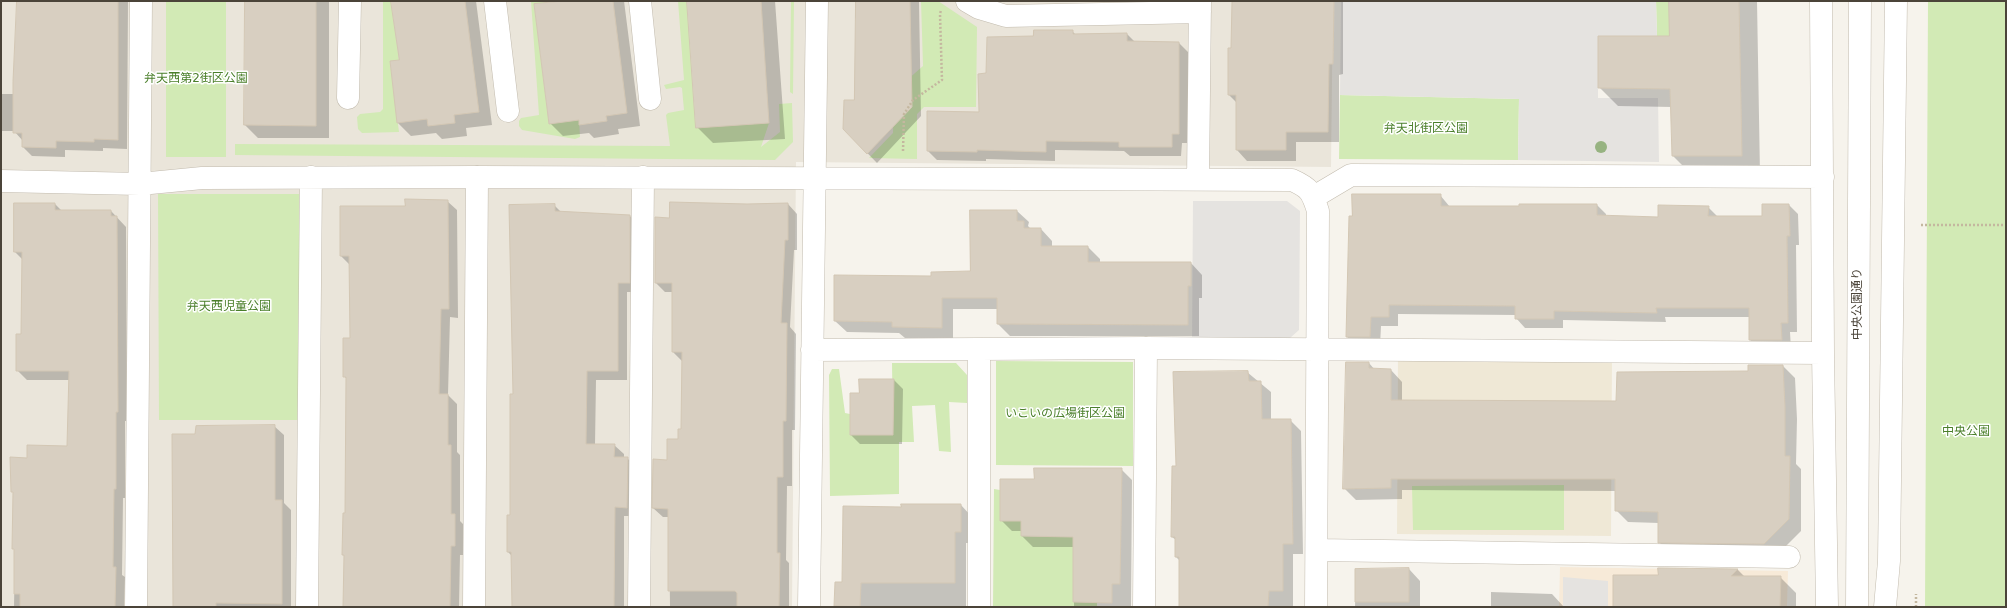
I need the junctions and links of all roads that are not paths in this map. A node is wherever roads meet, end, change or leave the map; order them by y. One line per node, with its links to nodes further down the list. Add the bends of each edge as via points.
1 (141, 1): 21 (street)
2 (350, 1): 11 (street)
3 (495, 1): 13 (street)
4 (640, 1): 12 (street)
5 (817, 1): 18 (street)
6 (968, 1): 10 (street, via 979,8 1006,16)
7 (1822, 1): 17 (street)
8 (1860, 1): 39 (street, 中央公園通り)
9 (1896, 1): 40 (street, via 1889,561)
10 (1200, 7): 19 (street)
11 (348, 98)
12 (650, 99)
13 (508, 110)
14 (311, 177): 15 (street); 21 (street, via 202,178); 31 (street)
15 (477, 177): 16 (street); 32 (street)
16 (644, 177): 18 (street); 33 (street)
17 (1823, 177): 22 (street, via 1351,175); 27 (street)
18 (814, 179): 19 (street); 26 (street)
19 (1198, 179): 22 (street, via 1292,180 1307,187)
20 (1, 181): 21 (street)
21 (140, 184): 30 (street)
22 (1314, 197): 25 (street, via 1318,211)
23 (1146, 348): 24 (street); 25 (street); 36 (street)
24 (979, 349): 26 (street); 35 (street)
25 (1316, 349): 27 (street); 28 (street)
26 (812, 350): 34 (street)
27 (1823, 353): 38 (street)
28 (1317, 550): 29 (street); 37 (street)
29 (1789, 557)
30 (136, 607)
31 (307, 607)
32 (474, 607)
33 (639, 607)
34 (809, 607)
35 (979, 607)
36 (1144, 607)
37 (1316, 607)
38 (1827, 607)
39 (1856, 607)
40 (1885, 607)

